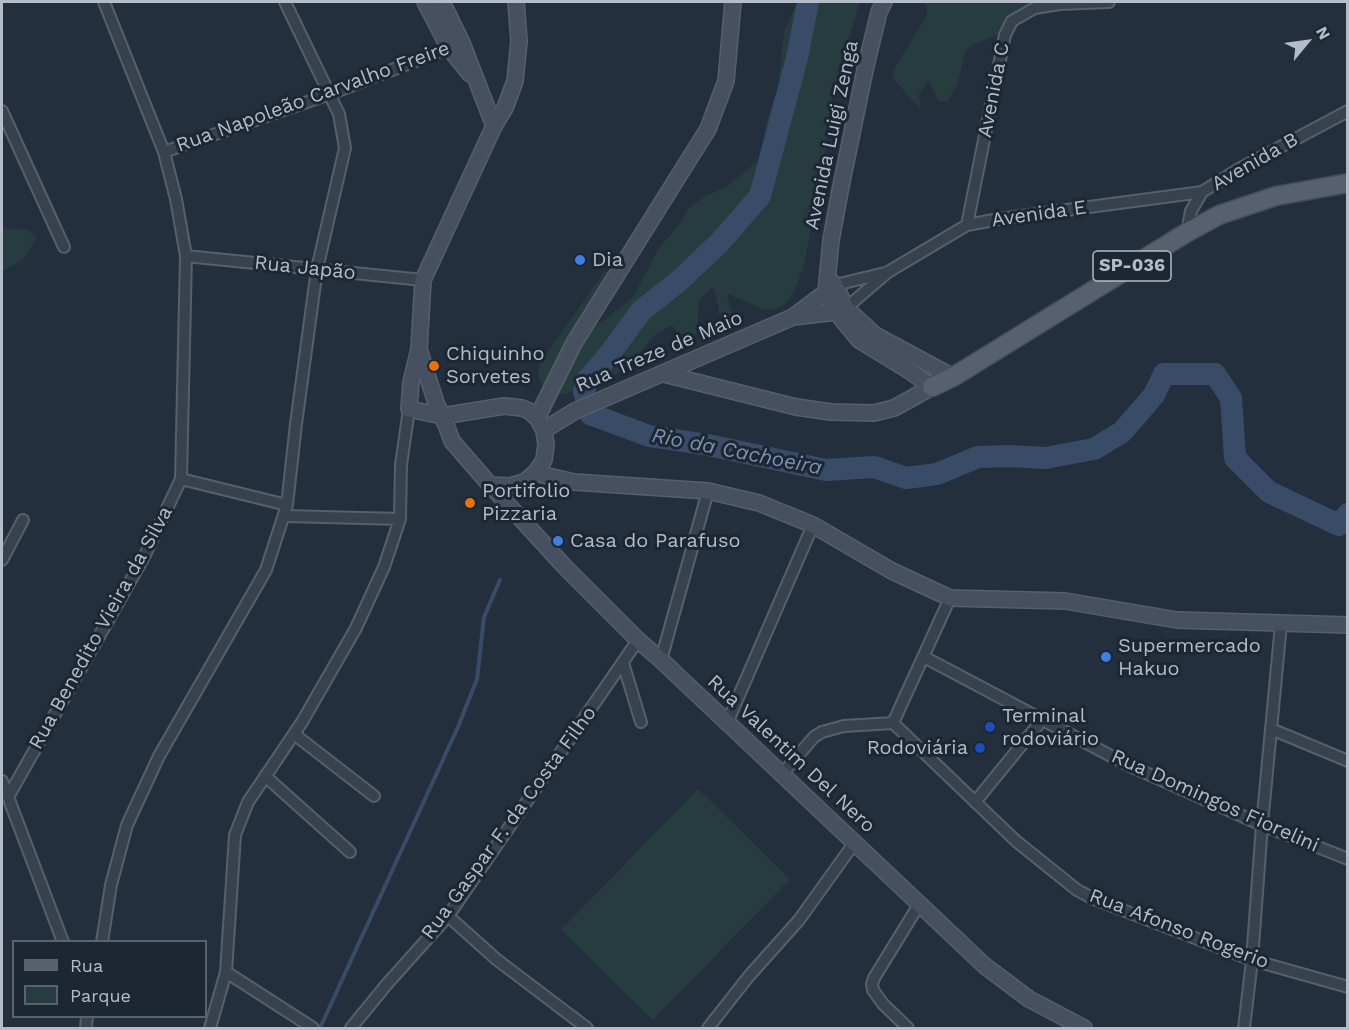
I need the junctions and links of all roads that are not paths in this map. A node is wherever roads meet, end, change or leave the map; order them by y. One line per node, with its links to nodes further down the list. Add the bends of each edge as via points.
1 (104, 2): 14 (street, Rua Benedito Vieira da Silva)
2 (285, 2): 10 (street)
3 (425, 2): 9 (main road)
4 (442, 2): 9 (main road)
5 (516, 2): 13 (main road, via 519,41 515,81)
6 (733, 2): 33 (main road, via 726,81 708,129 574,343)
7 (884, 2): 24 (main road, Avenida Luigi Zenga, via 865,70 840,191)
8 (1109, 2): 17 (street, Avenida C, via 1035,8 1012,21 1005,35)
9 (456, 45): 10 (street, Rua Napoleão Carvalho Freire); 13 (main road)
10 (330, 94): 14 (street, Rua Napoleão Carvalho Freire); 21 (street, via 339,114 345,148)
11 (2, 111): 19 (street)
12 (1347, 111): 16 (street, Avenida B)
13 (494, 126): 23 (main road)
14 (164, 152): 20 (street, Rua Benedito Vieira da Silva)
15 (1347, 183): 18 (main road, SP-036, via 1253,203)
16 (1202, 192): 17 (street, Avenida E); 18 (street, Avenida B, via 1191,211)
17 (967, 225): 22 (street, Avenida E)
18 (1186, 233): 29 (main road, SP-036)
19 (64, 247)
20 (186, 256): 21 (street, Rua Japão); 35 (street, Rua Benedito Vieira da Silva)
21 (317, 269): 23 (street, Rua Japão); 38 (street)
22 (888, 272): 24 (street, Avenida E); 25 (street, Avenida E)
23 (423, 279): 27 (main road)
24 (829, 285): 25 (main road); 26 (main road, Rua Treze de Maio)
25 (841, 310): 26 (main road, Rua Treze de Maio); 29 (main road, via 875,335); 30 (main road, via 859,340)
26 (793, 317): 28 (main road, Rua Treze de Maio)
27 (419, 349): 31 (main road); 32 (main road, Rua Valentim Del Nero)
28 (664, 374): 30 (main road, via 831,412 874,413 894,408); 33 (main road, Rua Treze de Maio)
29 (953, 377): 30 (main road, SP-036)
30 (932, 387)
31 (409, 409): 32 (main road); 39 (street, via 401,465)
32 (442, 416): 33 (main road, via 504,406 522,408); 36 (main road, Rua Valentim Del Nero, via 452,441)
33 (540, 424): 34 (main road, via 546,445)
34 (535, 473): 36 (main road, via 510,486); 37 (main road, via 574,482)
35 (181, 479): 38 (street); 61 (street, Rua Benedito Vieira da Silva, via 144,557)
36 (490, 485): 46 (main road, Rua Valentim Del Nero)
37 (708, 491): 41 (main road, via 759,502); 48 (street)
38 (286, 510): 39 (street); 70 (street, via 266,570 159,756 127,825 111,885)
39 (400, 519): 55 (street, via 384,567 356,628)
40 (23, 520): 42 (street)
41 (813, 525): 43 (main road, via 892,571); 52 (street)
42 (2, 560)
43 (950, 598): 44 (main road, via 1065,601 1178,620); 47 (street)
44 (1281, 624): 45 (main road); 54 (street)
45 (1347, 625)
46 (638, 640): 48 (main road, Rua Valentim Del Nero); 49 (street, Rua Gaspar F. da Costa Filho)
47 (924, 657): 50 (street, Rua Domingos Fiorelini); 53 (street)
48 (661, 660): 52 (main road, Rua Valentim Del Nero)
49 (623, 663): 51 (street); 68 (street, Rua Gaspar F. da Costa Filho)
50 (1042, 720): 62 (street); 63 (street, Rua Domingos Fiorelini, via 1128,765)
51 (640, 722)
52 (727, 723): 57 (main road, Rua Valentim Del Nero)
53 (892, 723): 57 (street, via 844,726 822,732); 62 (street, Rua Afonso Rogerio)
54 (1271, 729): 56 (street); 63 (street)
55 (294, 734): 58 (street); 60 (street)
56 (1347, 761)
57 (782, 774): 64 (main road, Rua Valentim Del Nero)
58 (266, 776): 65 (street); 72 (street, via 248,802 235,835)
59 (2, 781): 61 (street)
60 (374, 796)
61 (8, 797): 69 (street)
62 (975, 802): 71 (street, Rua Afonso Rogerio, via 1077,890)
63 (1262, 825): 66 (street, Rua Domingos Fiorelini); 71 (street)
64 (855, 842): 67 (main road, Rua Valentim Del Nero); 78 (street, via 799,920)
65 (350, 852)
66 (1347, 859)
67 (920, 903): 79 (street, via 874,978 873,990); 80 (main road, Rua Valentim Del Nero, via 986,966 1029,999)
68 (448, 916): 76 (street, Rua Gaspar F. da Costa Filho); 77 (street, via 496,959)
69 (62, 940)
70 (102, 940)
71 (1252, 960): 73 (street, Rua Afonso Rogerio); 81 (street)
72 (226, 972): 74 (street); 75 (street)
73 (1347, 987)
74 (313, 1028)
75 (210, 1029)
76 (351, 1029)
77 (587, 1029)
78 (708, 1029)
79 (908, 1029)
80 (1084, 1029)
81 (1244, 1029)

